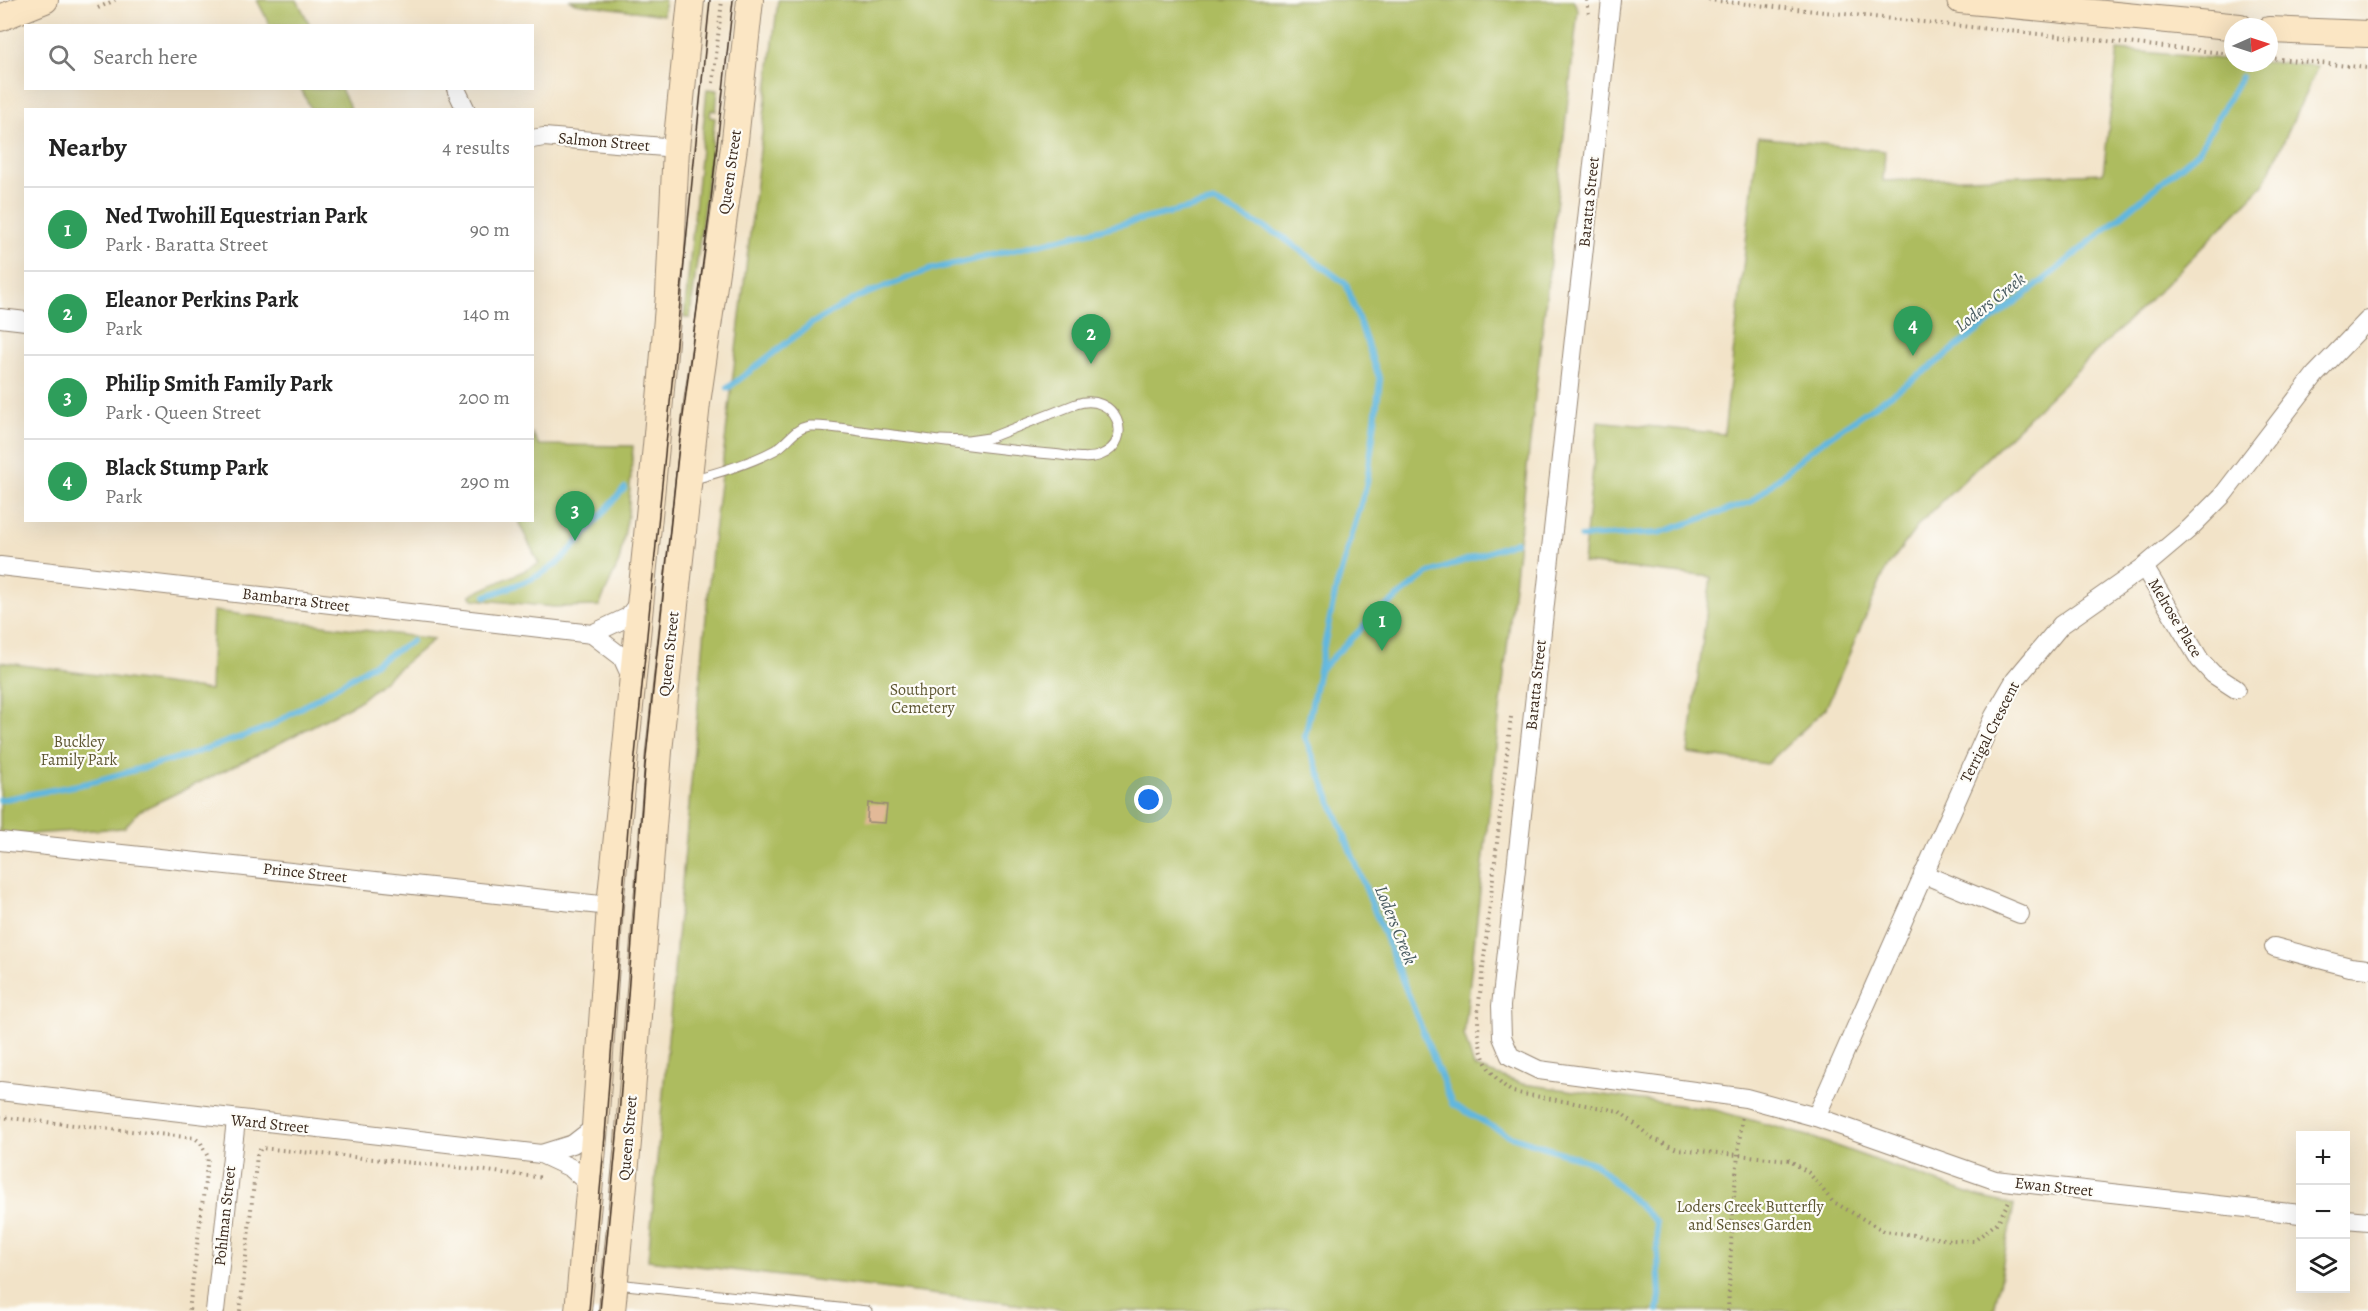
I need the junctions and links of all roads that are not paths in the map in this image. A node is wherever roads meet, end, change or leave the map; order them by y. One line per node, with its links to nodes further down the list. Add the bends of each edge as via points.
1 (45, 0): 6 (street)
2 (691, 0): 13 (street, Queen Street)
3 (750, 0): 18 (street, Queen Street, via 735,140)
4 (1611, 0): 32 (street, Baratta Street, via 1501,1006 1502,1037 1510,1056 1539,1070 1743,1098)
5 (1960, 0): 7 (street)
6 (0, 18)
7 (2224, 25)
8 (2278, 30): 9 (street)
9 (2368, 34)
10 (456, 90): 11 (street)
11 (465, 108)
12 (534, 139): 13 (street, Salmon Street)
13 (676, 148): 21 (street, Queen Street, via 657,446)
14 (0, 318): 16 (street)
15 (2368, 320): 20 (street, Terrigal Crescent, via 2315,375 2222,496)
16 (24, 321)
17 (941, 440): 17 (lane, via 989,438 1089,402 1110,408 1118,427 1111,448 1092,457); 18 (lane, via 809,426 797,430 770,452)
18 (688, 481): 40 (street, Queen Street, via 659,751)
19 (0, 566): 22 (street, Bambarra Street)
20 (2144, 567): 24 (street, Melrose Place, via 2200,660); 26 (street, Terrigal Crescent, via 2061,625 2015,680)
21 (640, 601): 22 (street, via 628,617); 23 (street, Queen Street)
22 (592, 634): 23 (street, via 622,657)
23 (632, 680): 27 (street, Queen Street)
24 (2236, 689)
25 (0, 841): 27 (street, Prince Street)
26 (1923, 874): 28 (street); 32 (street, Terrigal Crescent)
27 (610, 906): 34 (street, Queen Street)
28 (2020, 914)
29 (2274, 947): 30 (street)
30 (2368, 969)
31 (0, 1092): 33 (street, Ward Street)
32 (1816, 1117): 37 (street, Ewan Street, via 1995,1180)
33 (236, 1120): 35 (street, Ward Street); 41 (street, Pohlman Street)
34 (595, 1127): 35 (street, Ward Street, via 573,1144); 36 (street, Queen Street)
35 (541, 1154): 36 (street, Ward Street, via 571,1168)
36 (590, 1185): 42 (street, Queen Street)
37 (2296, 1213)
38 (2350, 1219): 39 (street)
39 (2368, 1221)
40 (615, 1284): 43 (street, Queen Street); 44 (lane)
41 (214, 1311)
42 (578, 1311)
43 (612, 1311)
44 (867, 1311)

